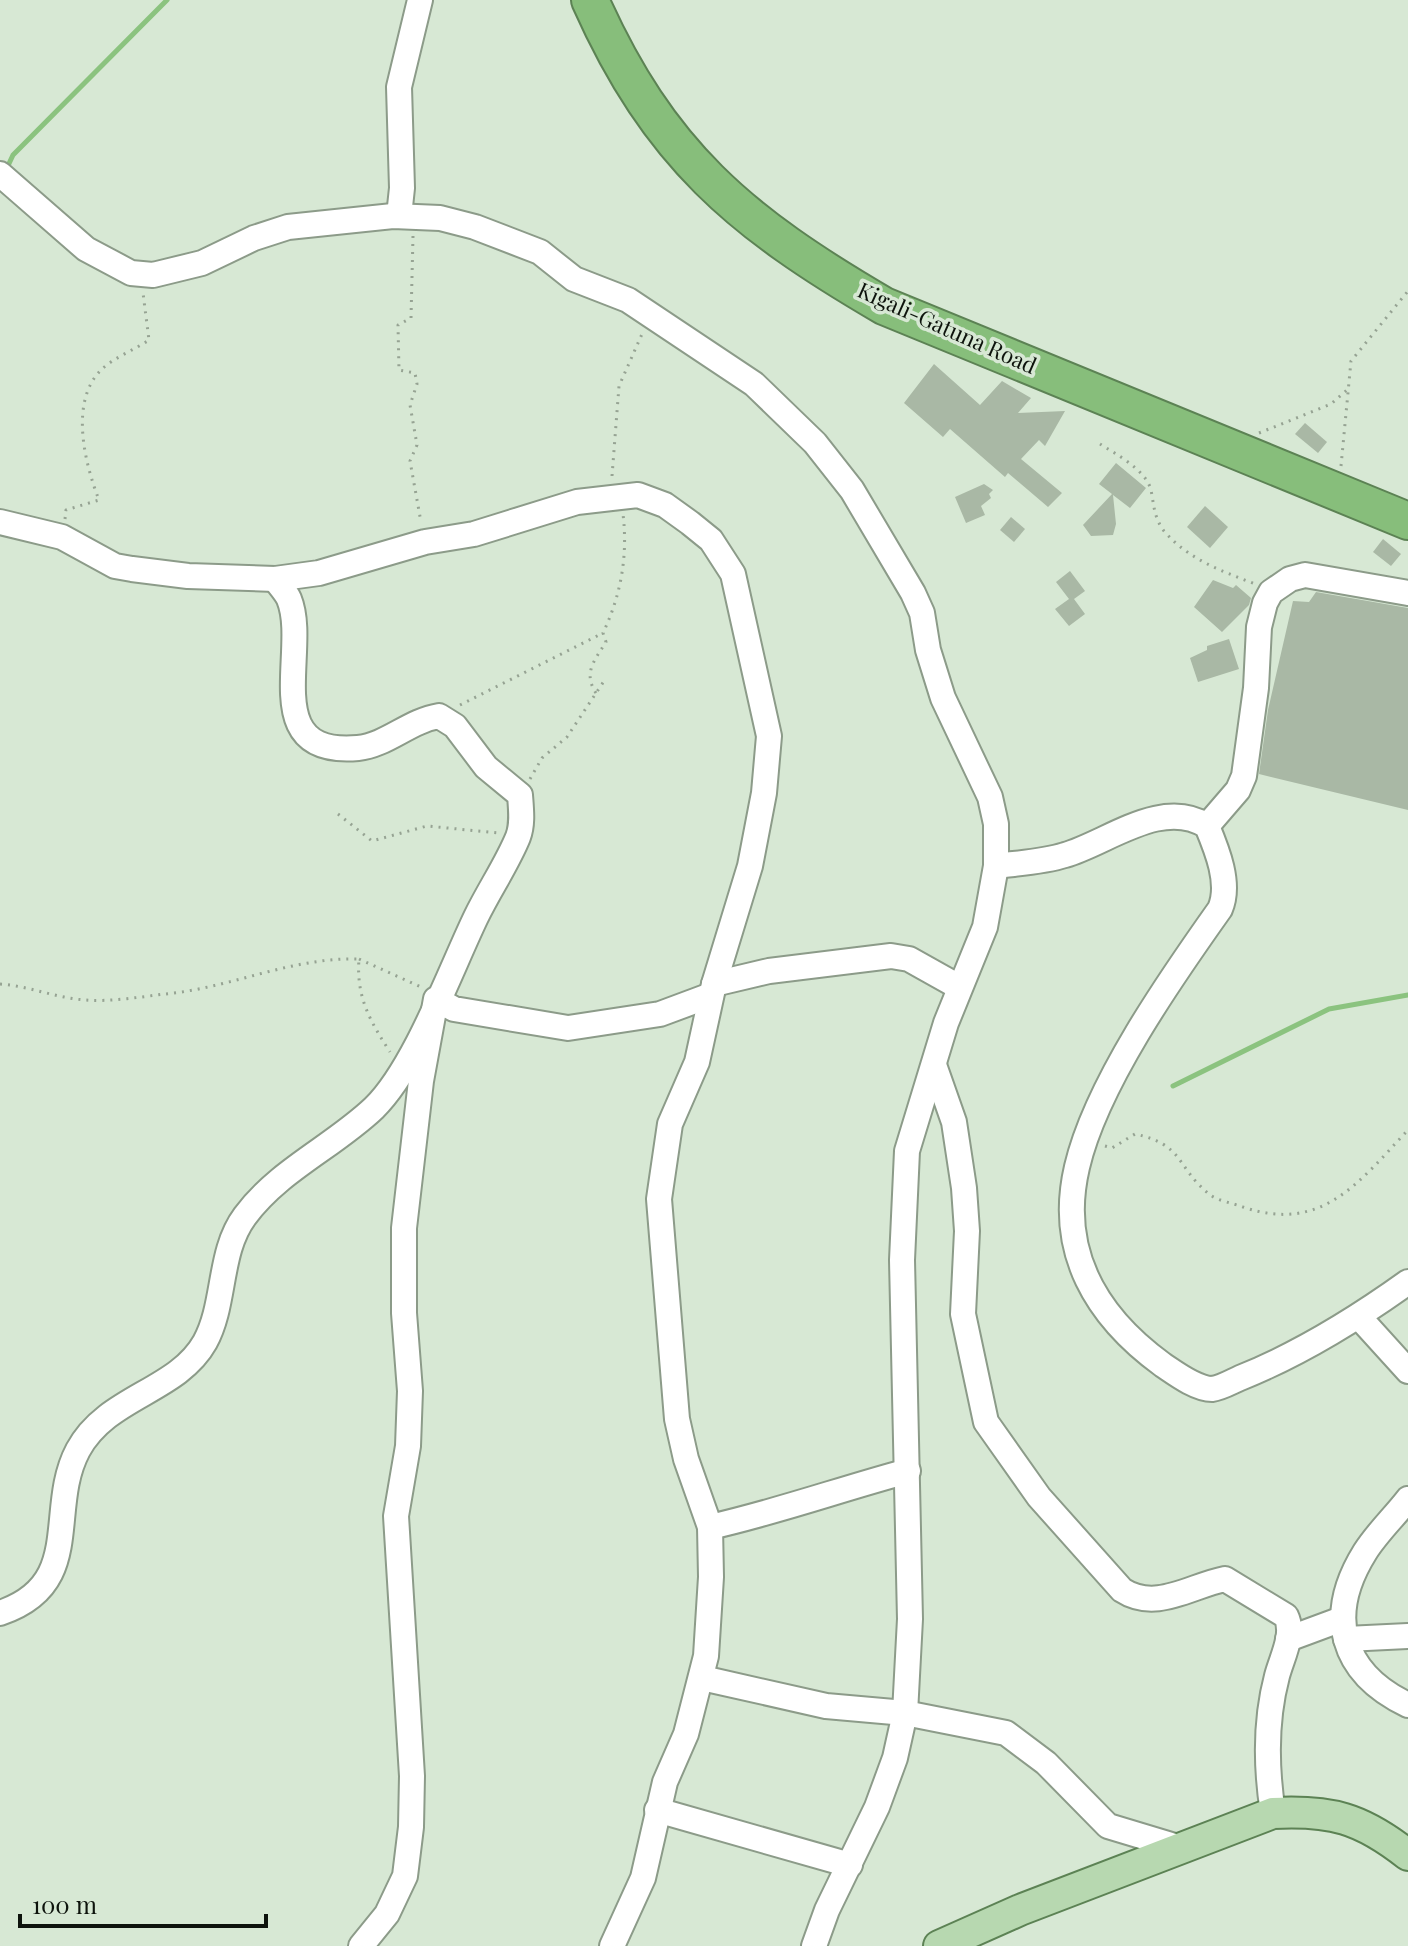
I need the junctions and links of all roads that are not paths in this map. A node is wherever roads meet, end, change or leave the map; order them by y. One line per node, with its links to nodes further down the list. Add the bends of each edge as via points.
1 (420, 0): 4 (street, via 399,87)
2 (590, 0): 6 (highway, Kigali-Gatuna Road, via 632,82 672,143 736,207 780,240 884,306)
3 (0, 174): 4 (street, via 86,249 141,274 202,263 288,227)
4 (406, 216): 10 (street, via 475,227 540,252 574,279 616,293 754,384 815,443 852,490 922,613 943,698 990,797)
5 (0, 522): 7 (street, via 62,537 115,566 188,576)
6 (1406, 523)
7 (275, 579): 12 (street, via 319,573 617,495 638,495 665,505 711,540 733,574 769,736 757,833); 13 (street, via 289,600 294,706 298,725 310,737 341,748 362,748 439,716 455,726 486,767 520,795 519,835)
8 (1408, 593): 9 (street, via 1305,575 1271,592 1259,627 1244,776)
9 (1207, 826): 10 (street, via 1195,820 1150,820 1069,854); 16 (street, via 1222,876 1223,903 1156,1004 1106,1095 1072,1193 1086,1281 1127,1336 1172,1371 1215,1389 1270,1366)
10 (996, 866): 11 (street, via 985,927)
11 (959, 987): 12 (street, via 909,959 891,956 769,971); 14 (street)
12 (713, 990): 13 (street, via 660,1014 568,1028 454,1009); 20 (street, via 697,1062 670,1124 659,1199 677,1419)
13 (436, 999): 21 (street, via 403,1072 374,1108 292,1169 243,1218 206,1340 177,1374 125,1402 89,1434 71,1465 53,1568 33,1597); 33 (street, via 404,1228 410,1405 396,1516 411,1827 405,1876 387,1914)
14 (934, 1065): 18 (street, via 910,1135 904,1187); 24 (street, via 954,1122 964,1188 963,1314 986,1422 1039,1497 1122,1590 1136,1599 1176,1596 1225,1579 1286,1616)
15 (1408, 1282): 16 (street)
16 (1359, 1317): 17 (street)
17 (1408, 1371)
18 (908, 1471): 20 (street); 27 (street)
19 (1408, 1499): 22 (street, via 1365,1552 1346,1596)
20 (710, 1527): 25 (street)
21 (0, 1613)
22 (1344, 1629): 23 (street); 24 (street); 26 (street, via 1350,1657 1364,1677)
23 (1408, 1636)
24 (1288, 1639): 29 (street, via 1269,1728)
25 (702, 1678): 27 (street, via 826,1706); 28 (street)
26 (1408, 1705)
27 (905, 1713): 30 (street, via 1006,1733 1046,1763 1108,1826); 32 (street, via 895,1758)
28 (657, 1810): 32 (street); 34 (street, via 643,1878)
29 (1273, 1813): 30 (main road); 31 (main road, via 1340,1816)
30 (1181, 1848): 36 (main road)
31 (1408, 1855)
32 (850, 1865): 35 (street)
33 (361, 1946)
34 (612, 1946)
35 (814, 1946)
36 (939, 1946)

